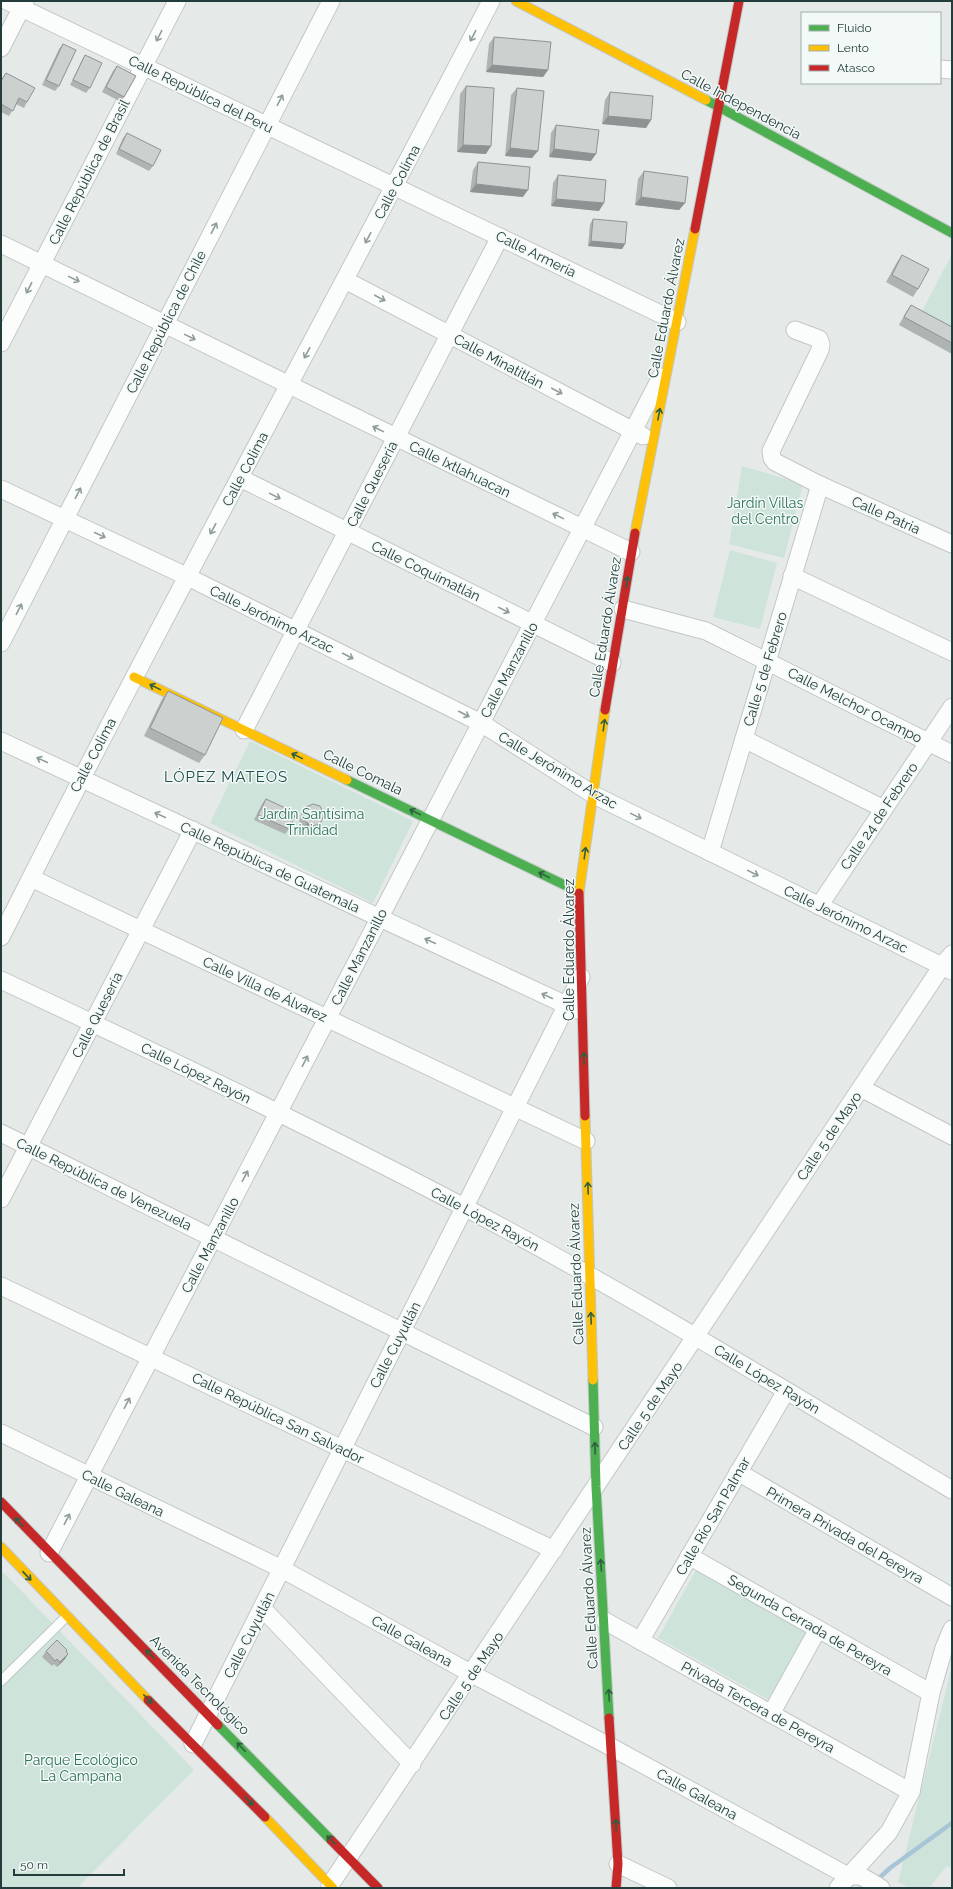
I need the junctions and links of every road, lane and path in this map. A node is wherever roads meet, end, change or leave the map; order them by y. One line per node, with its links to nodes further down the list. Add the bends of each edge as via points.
1 (177, 1): 8 (street, Calle República de Brasil, one-way to 8)
2 (331, 1): 12 (street, Calle República de Chile, one-way to 2)
3 (491, 1): 13 (street, Calle Colima, one-way to 13)
4 (516, 1): 11 (street, Calle Independencia)
5 (739, 1): 11 (street, Calle Eduardo Álvarez)
6 (18, 3): 7 (street); 8 (street, Calle República del Peru)
7 (1, 48)
8 (144, 66): 12 (street, Calle República del Peru); 17 (street, Calle República de Brasil)
9 (941, 68): 10 (street)
10 (952, 70)
11 (718, 107): 14 (street, Calle Independencia); 19 (street, Calle Eduardo Álvarez)
12 (267, 126): 13 (street, Calle República del Peru); 20 (street, Calle República de Chile, one-way to 12)
13 (395, 187): 15 (street, Calle Armeria); 18 (street, Calle Colima, one-way to 18)
14 (952, 233)
15 (500, 237): 19 (street, Calle Armeria); 22 (street, Calle Quesería)
16 (1, 244): 17 (street, Calle Ixtlahuacan)
17 (42, 264): 20 (street, Calle Ixtlahuacan, one-way to 20); 23 (street, Calle República de Brasil, one-way to 23)
18 (345, 280): 22 (street, Calle Minatitlán, one-way to 22); 25 (street, Calle Colima, one-way to 25)
19 (677, 322): 24 (street, Calle Eduardo Álvarez)
20 (165, 324): 25 (street, Calle Ixtlahuacan, one-way to 25); 32 (street, Calle República de Chile, one-way to 20)
21 (795, 330): 30 (street, Calle Patria, via 819,339 820,350 771,451 772,458 775,462)
22 (449, 334): 26 (street, Calle Minatitlán, one-way to 26); 27 (street, Calle Quesería)
23 (1, 343)
24 (670, 361): 26 (street, Calle Manzanillo); 28 (street, Calle Eduardo Álvarez, one-way to 24)
25 (289, 385): 27 (street, Calle Ixtlahuacan, one-way to 25); 29 (street, Calle Colima)
26 (634, 431): 28 (street, Calle Minatitlán); 33 (street, Calle Manzanillo)
27 (396, 437): 33 (street, Calle Ixtlahuacan, one-way to 27); 34 (street, Calle Quesería)
28 (654, 441): 36 (street, Calle Eduardo Álvarez)
29 (240, 478): 34 (street, Calle Coquimatlán, one-way to 34); 38 (street, Calle Colima, one-way to 38)
30 (820, 485): 35 (street, Calle Patria); 37 (street, Calle 5 de Febrero)
31 (1, 489): 32 (street, Calle Jerónimo Arzac)
32 (65, 519): 38 (street, Calle Jerónimo Arzac, one-way to 38); 42 (street, Calle República de Chile, one-way to 32)
33 (583, 528): 36 (street, Calle Ixtlahuacan); 40 (street, Calle Manzanillo)
34 (347, 532): 40 (street, Calle Coquimatlán, one-way to 40); 41 (street, Calle Quesería)
35 (952, 544)
36 (631, 552): 39 (street, Calle Eduardo Álvarez, one-way to 36)
37 (792, 576): 43 (street); 44 (street, Calle 5 de Febrero)
38 (188, 577): 41 (street, Calle Jerónimo Arzac); 46 (street, Calle Colima)
39 (623, 609): 44 (street, Calle Melchor Ocampo, via 706,631); 45 (street, Calle Eduardo Álvarez)
40 (533, 624): 45 (street, Calle Coquimatlán); 48 (street, Calle Manzanillo)
41 (296, 630): 48 (street, Calle Jerónimo Arzac, one-way to 48); 49 (street, Calle Quesería)
42 (1, 643)
43 (952, 652)
44 (767, 661): 50 (street, Calle 5 de Febrero); 52 (street, Calle Melchor Ocampo)
45 (612, 663): 55 (street, Calle Eduardo Álvarez, one-way to 45)
46 (134, 677): 49 (street, Calle Comala, one-way to 46); 54 (street, Calle Colima)
47 (952, 707): 52 (street, Calle 24 de Febrero)
48 (481, 723): 55 (street, Calle Jerónimo Arzac); 57 (street, Calle Manzanillo)
49 (244, 730): 57 (street, Calle Comala, one-way to 49)
50 (744, 739): 56 (street); 59 (street, Calle 5 de Febrero)
51 (1, 741): 54 (street, Calle República de Guatemala, one-way to 51)
52 (929, 742): 53 (street, Calle Melchor Ocampo); 56 (street, Calle 24 de Febrero)
53 (952, 754)
54 (81, 778): 58 (street, Calle República de Guatemala, one-way to 54); 60 (street, Calle Colima)
55 (594, 795): 59 (street, Calle Jerónimo Arzac, one-way to 59); 61 (street, Calle Eduardo Álvarez, one-way to 55)
56 (884, 809): 62 (street, Calle 24 de Febrero)
57 (431, 820): 61 (street, Calle Comala, one-way to 57); 63 (street, Calle Manzanillo)
58 (193, 830): 63 (street, Calle República de Guatemala); 64 (street, Calle Quesería)
59 (710, 852): 62 (street, Calle Jerónimo Arzac, one-way to 62)
60 (31, 878): 64 (street, Calle Villa de Álvarez); 65 (street, Calle Colima)
61 (579, 892): 67 (street, Calle Eduardo Álvarez)
62 (818, 906): 66 (street, Calle Jerónimo Arzac)
63 (380, 918): 69 (street, Calle República de Guatemala, one-way to 63); 71 (street, Calle Manzanillo)
64 (141, 930): 71 (street, Calle Villa de Álvarez); 72 (street, Calle Quesería)
65 (1, 938)
66 (948, 964): 73 (street, Calle 5 de Mayo)
67 (582, 977): 69 (street, Calle Cuyutlán); 70 (street, Calle Eduardo Álvarez)
68 (1, 980): 72 (street, Calle López Rayón)
69 (567, 1006): 70 (street, Calle República de Guatemala); 74 (street, Calle Cuyutlán)
70 (583, 1013): 78 (street, Calle Eduardo Álvarez, one-way to 70)
71 (328, 1019): 74 (street, Calle Villa de Álvarez); 75 (street, Calle Manzanillo, one-way to 71)
72 (92, 1023): 75 (street, Calle López Rayón); 79 (street, Calle Quesería)
73 (861, 1088): 77 (street); 86 (street, Calle 5 de Mayo)
74 (515, 1108): 78 (street, Calle Villa de Álvarez); 81 (street, Calle Cuyutlán)
75 (279, 1112): 81 (street, Calle López Rayón); 82 (street, Calle Manzanillo, one-way to 75)
76 (1, 1133): 79 (street, Calle República de Venezuela)
77 (952, 1136)
78 (586, 1141): 83 (street, Calle Eduardo Álvarez, one-way to 78)
79 (28, 1146): 80 (street, Calle Quesería); 82 (street, Calle República de Venezuela)
80 (1, 1200)
81 (465, 1207): 83 (street, Calle López Rayón); 85 (street, Calle Cuyutlán)
82 (213, 1238): 85 (street, Calle República de Venezuela); 87 (street, Calle Manzanillo)
83 (590, 1276): 86 (street, Calle López Rayón); 89 (street, Calle Eduardo Álvarez, one-way to 83)
84 (1, 1286): 87 (street, Calle República San Salvador)
85 (402, 1331): 89 (street, Calle República de Venezuela); 91 (street, Calle Cuyutlán)
86 (695, 1337): 88 (street, Calle López Rayón); 94 (street, Calle 5 de Mayo)
87 (151, 1358): 91 (street, Calle República San Salvador); 93 (street, Calle Manzanillo, one-way to 87)
88 (786, 1391): 92 (street, Calle Río San Palmar); 95 (street, Calle López Rayón)
89 (594, 1427): 94 (street, Calle Eduardo Álvarez, one-way to 89)
90 (1, 1433): 93 (street, Calle Galeana)
91 (343, 1449): 98 (street, Calle República San Salvador); 101 (street, Calle Cuyutlán)
92 (738, 1472): 100 (street, Calle Río San Palmar); 102 (street, Primera Privada del Pereyra)
93 (89, 1476): 99 (street, Calle Manzanillo, one-way to 93); 101 (street, Calle Galeana)
94 (596, 1486): 98 (street, Calle 5 de Mayo); 105 (street, Calle Eduardo Álvarez, one-way to 94)
95 (952, 1490)
96 (1, 1502): 99 (street, Avenida Tecnológico, one-way to 96)
97 (1, 1547): 104 (street, one-way to 104)
98 (554, 1550): 109 (street, Calle 5 de Mayo)
99 (49, 1553): 112 (street, Avenida Tecnológico, one-way to 99)
100 (689, 1556): 107 (street, Segunda Cerrada de Pereyra); 108 (street, Calle Río San Palmar)
101 (282, 1569): 103 (street, Calle Cuyutlán); 109 (street, Calle Galeana)
102 (952, 1597)
103 (262, 1608): 112 (street, Calle Cuyutlán); 116 (street)
104 (66, 1617): 110 (lane); 114 (street, one-way to 114)
105 (605, 1621): 108 (street, Privada Tercera de Pereyra); 115 (street, Calle Eduardo Álvarez, one-way to 105)
106 (952, 1629): 111 (street)
107 (818, 1630): 111 (street, Segunda Cerrada de Pereyra); 113 (street)
108 (640, 1641): 113 (street, Privada Tercera de Pereyra)
109 (472, 1674): 115 (street, Calle Galeana); 116 (street, Calle 5 de Mayo)
110 (1, 1681)
111 (931, 1694): 117 (street)
112 (209, 1714): 114 (street, Calle Cuyutlán); 118 (street, Avenida Tecnológico, one-way to 112)
113 (771, 1714): 117 (street, Privada Tercera de Pereyra)
114 (193, 1744): 121 (street, one-way to 121)
115 (611, 1747): 119 (street, Calle Eduardo Álvarez, one-way to 115); 120 (street, Calle Galeana)
116 (412, 1764): 118 (street, Calle 5 de Mayo)
117 (911, 1792): 120 (street, via 889,1832)
118 (349, 1859): 121 (street, Calle 5 de Mayo); 122 (street, Avenida Tecnológico)
119 (618, 1864): 123 (street, Calle Eduardo Álvarez); 124 (street)
120 (849, 1880): 125 (street, Calle Galeana)
121 (332, 1886)
122 (378, 1888)
123 (616, 1888)
124 (668, 1888)
125 (881, 1888)

